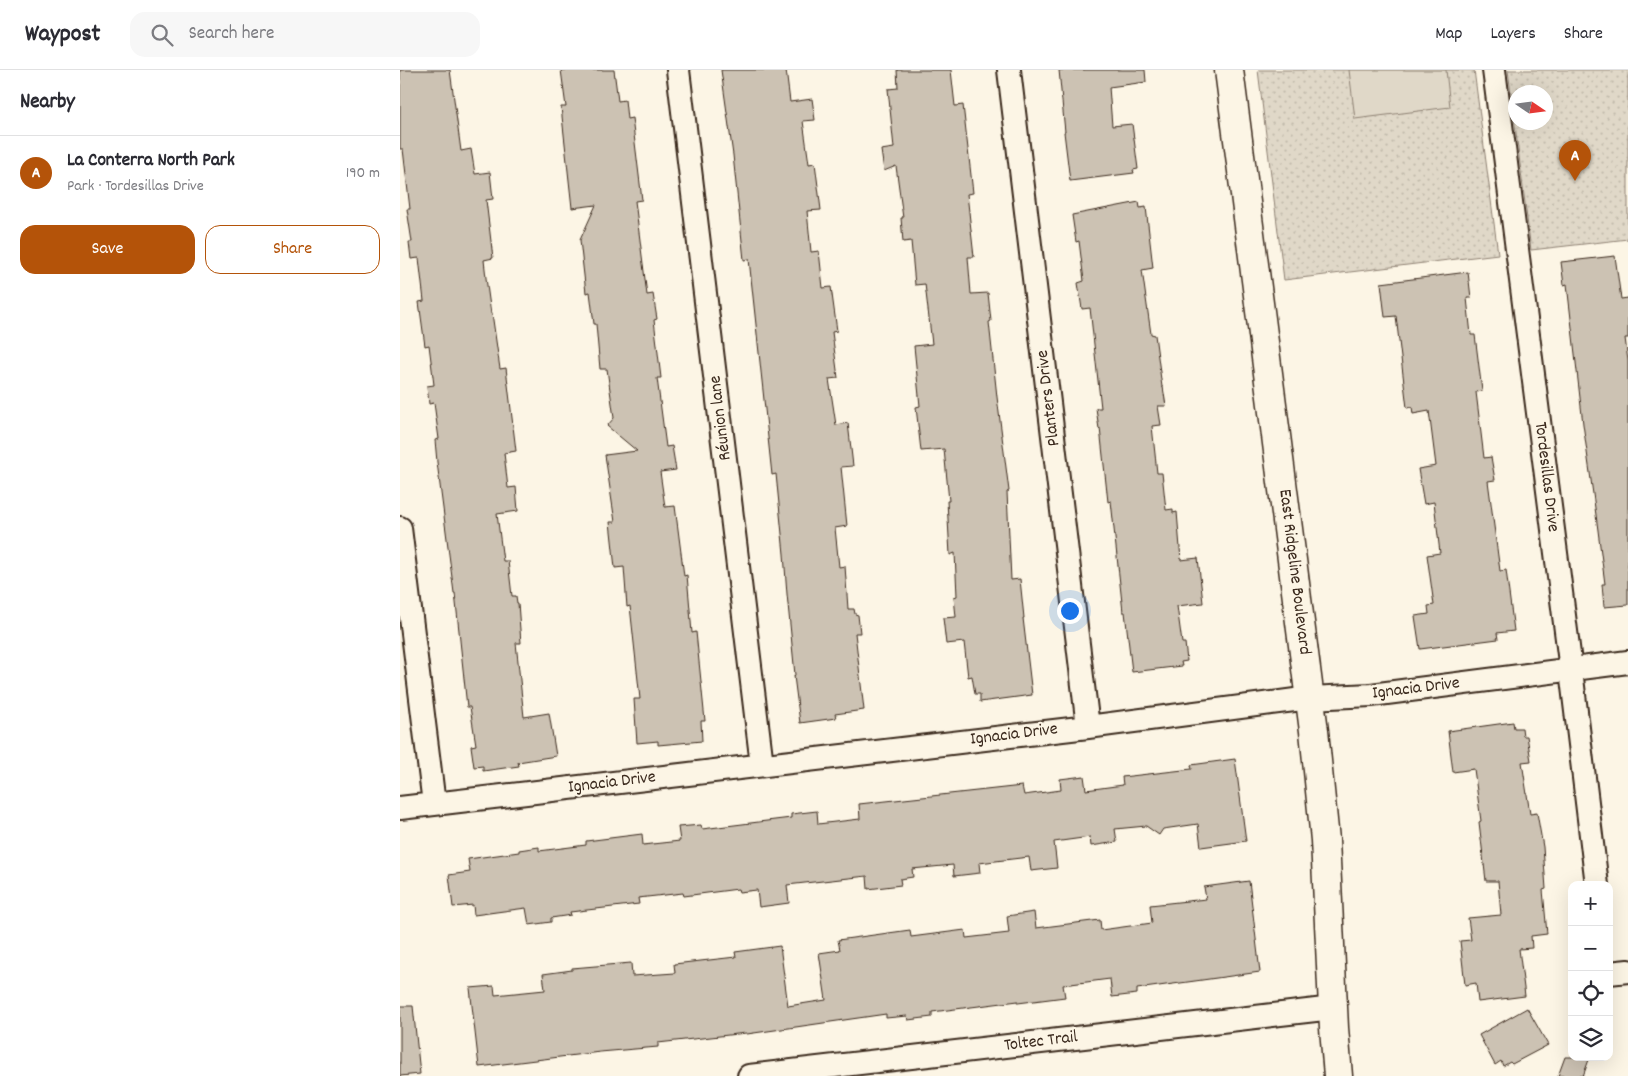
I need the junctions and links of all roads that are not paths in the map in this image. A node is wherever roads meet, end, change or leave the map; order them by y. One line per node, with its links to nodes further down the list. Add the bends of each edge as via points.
1 (678, 70): 10 (street, Réunion lane)
2 (1009, 70): 9 (street, Planters Drive)
3 (1229, 70): 8 (street, East Ridgeline Boulevard)
4 (1494, 70): 7 (street, Tordesillas Drive)
5 (400, 528): 11 (street)
6 (1628, 662): 7 (street, Ignacia Drive)
7 (1571, 670): 8 (street, Ignacia Drive, via 1371,695); 13 (street, Tordesillas Drive)
8 (1310, 698): 9 (street, Ignacia Drive); 16 (street, East Ridgeline Boulevard, via 1325,840)
9 (1088, 726): 10 (street, Ignacia Drive)
10 (762, 765): 11 (street, Ignacia Drive)
11 (434, 804): 12 (street, Ignacia Drive)
12 (400, 808)
13 (1597, 881)
14 (1628, 971): 15 (street)
15 (1613, 973)
16 (1333, 1008): 17 (street, Toltec Trail); 18 (street, East Ridgeline Boulevard)
17 (749, 1076)
18 (1338, 1076)

